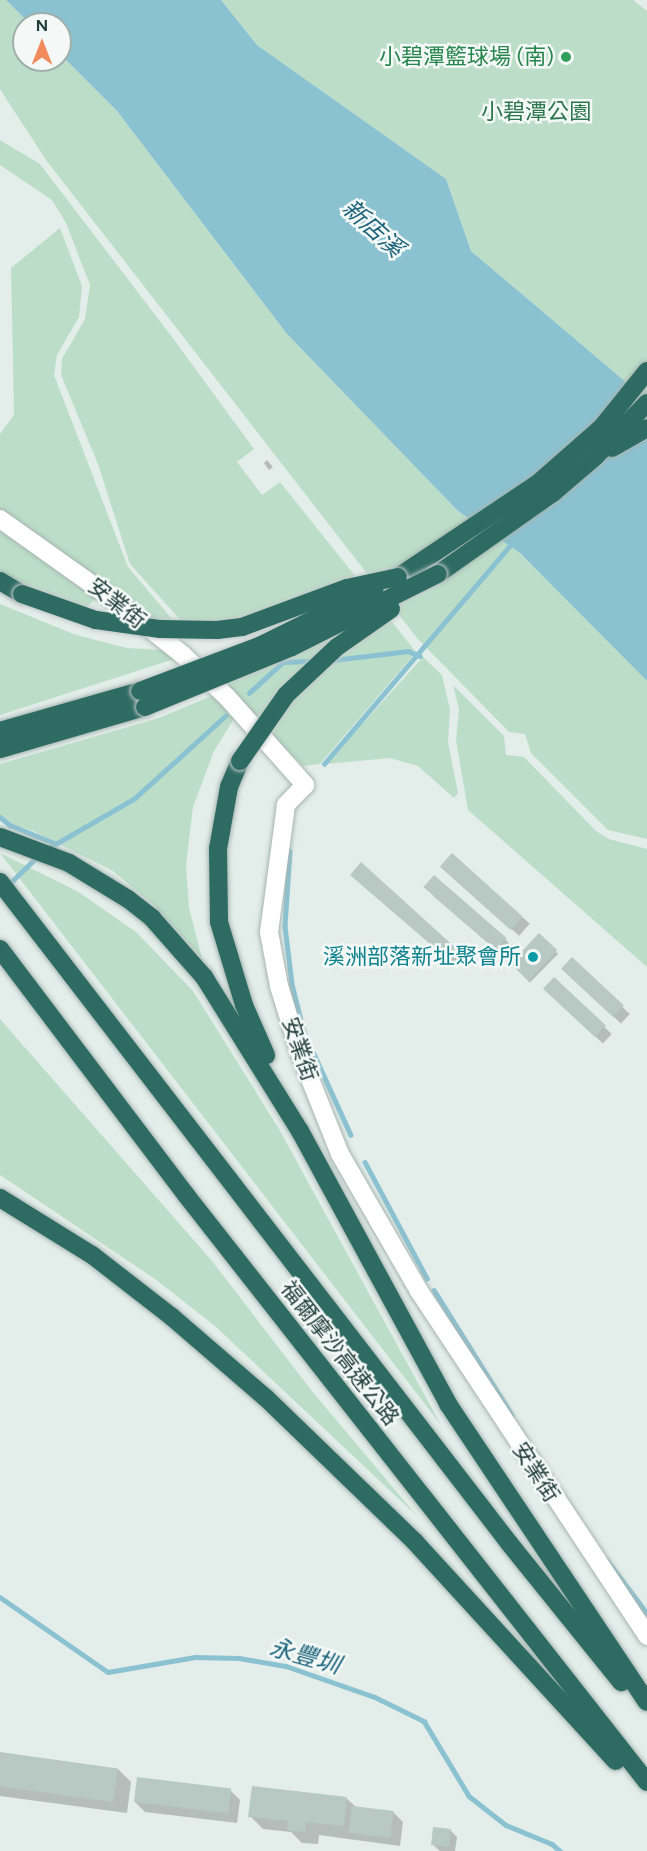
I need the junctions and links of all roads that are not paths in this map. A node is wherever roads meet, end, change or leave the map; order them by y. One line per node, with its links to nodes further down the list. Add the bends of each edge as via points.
1 (647, 371): 7 (highway, via 602,427 537,484)
2 (647, 403): 4 (highway)
3 (647, 428): 4 (highway)
4 (595, 458): 6 (highway, via 553,493)
5 (0, 519): 18 (street, 安業街, via 183,655 227,697 305,785 286,805 269,932 286,1009 335,1143 419,1292)
6 (438, 574): 9 (highway, bridge, via 292,647); 16 (highway, bridge, via 337,647 286,695 240,761 229,787 218,849 219,922 244,1005)
7 (398, 577): 8 (highway, bridge, via 347,588 242,627 217,630 160,629 96,620 22,594); 9 (highway, bridge)
8 (0, 581)
9 (143, 699): 11 (highway)
10 (0, 730): 11 (highway)
11 (36, 731): 12 (highway)
12 (0, 749)
13 (0, 837): 16 (highway, via 69,863 152,918 204,978)
14 (0, 882): 20 (highway, 福爾摩沙高速公路, via 509,1543)
15 (0, 949): 21 (highway, 福爾摩沙高速公路, via 186,1195)
16 (300, 1131): 19 (highway, via 448,1404)
17 (0, 1198): 22 (highway, via 92,1255 266,1398 415,1542)
18 (647, 1636)
19 (647, 1701)
20 (647, 1713)
21 (647, 1782)
22 (647, 1794)

